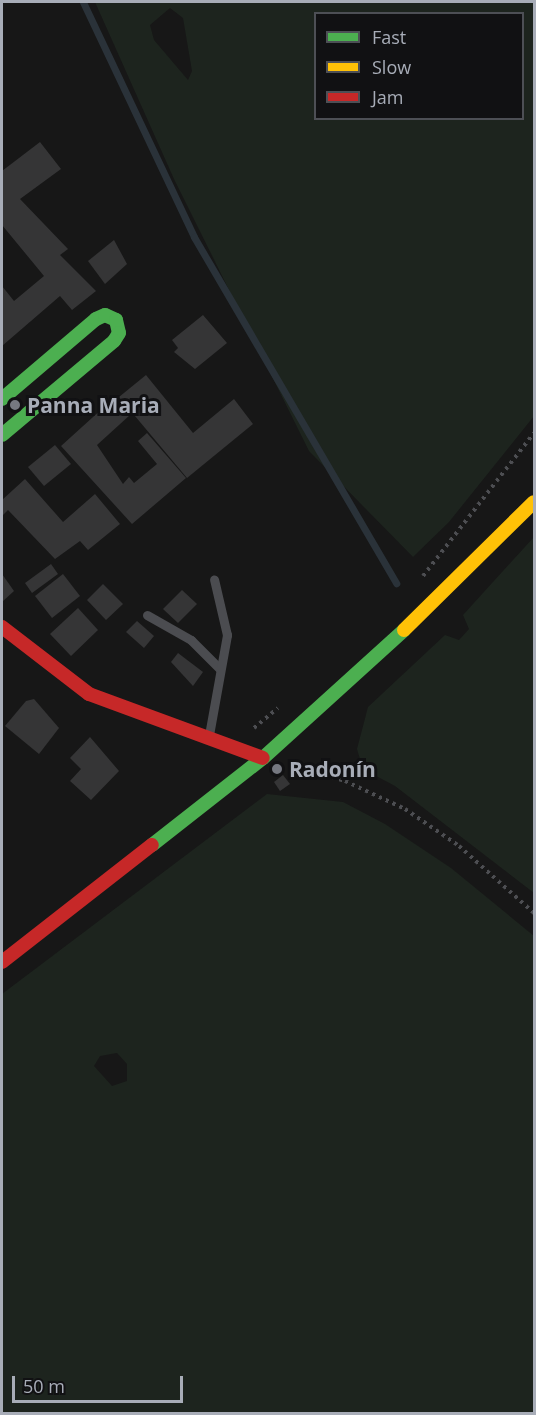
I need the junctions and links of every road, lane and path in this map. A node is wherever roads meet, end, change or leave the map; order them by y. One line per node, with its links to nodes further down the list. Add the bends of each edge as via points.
1 (2, 399): 3 (main road, via 100,316 116,320 119,333 114,340)
2 (534, 433): 5 (path)
3 (2, 435)
4 (534, 502): 11 (main road, via 468,571)
5 (442, 550)
6 (214, 579): 9 (lane, via 226,636)
7 (147, 615): 9 (lane, via 191,640)
8 (2, 627): 10 (main road, via 89,694)
9 (220, 669): 10 (lane)
10 (208, 738): 11 (main road)
11 (263, 758): 12 (path, via 345,781 405,809 459,846); 13 (main road)
12 (534, 913)
13 (2, 962)

